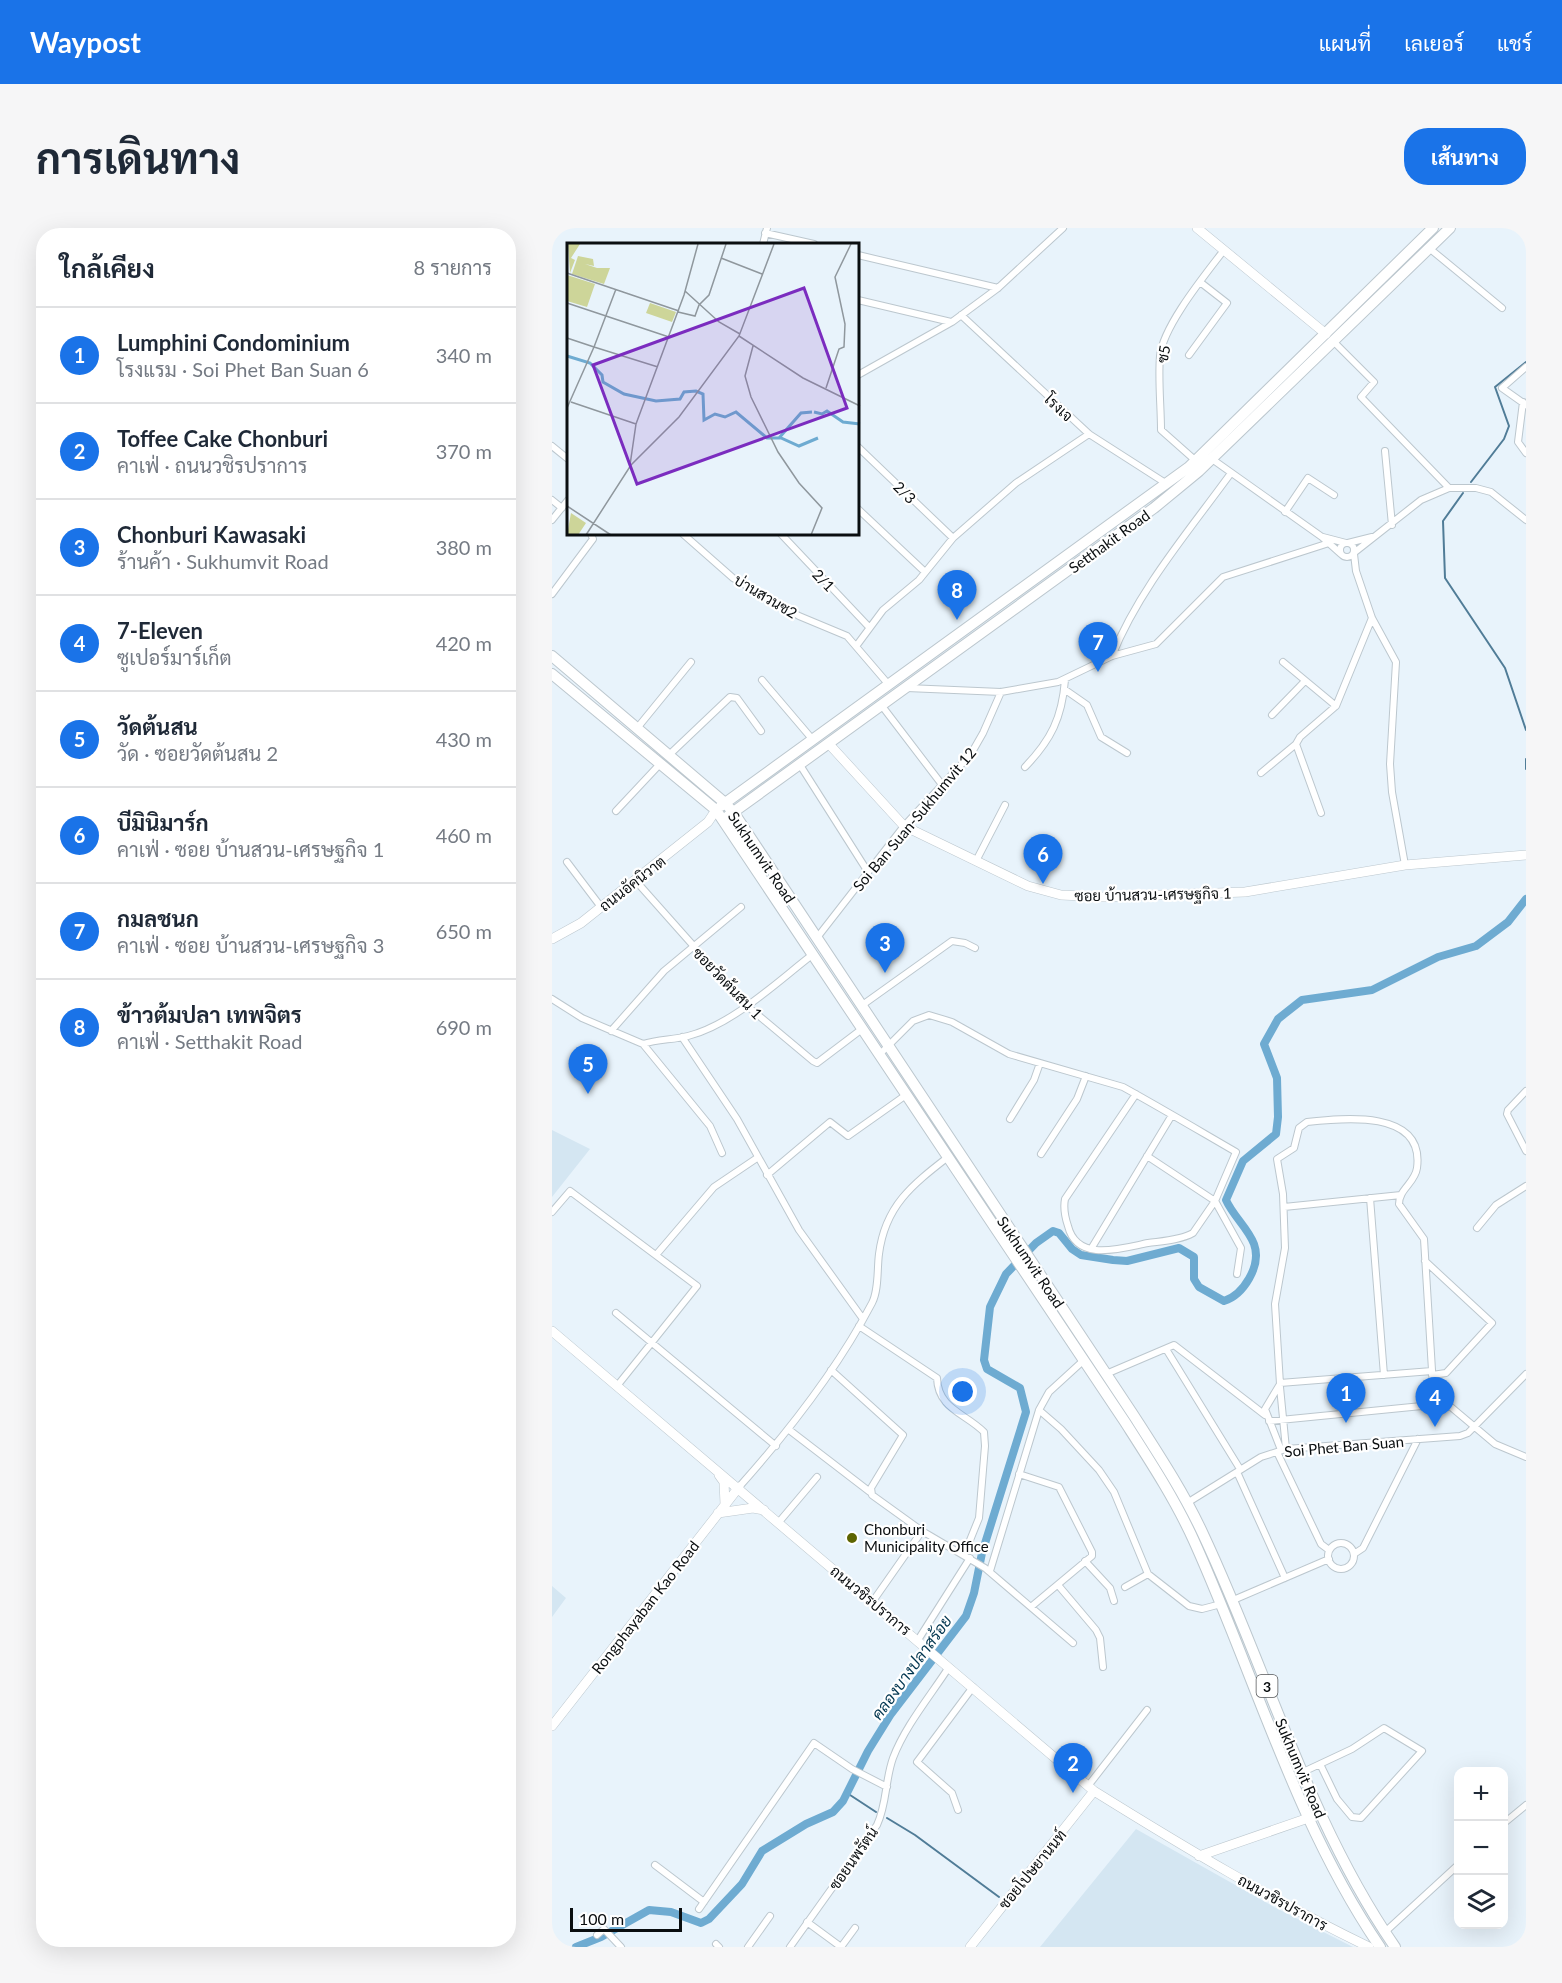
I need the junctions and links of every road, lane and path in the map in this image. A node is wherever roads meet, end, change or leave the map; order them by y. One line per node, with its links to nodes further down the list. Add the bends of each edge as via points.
1 (1063, 228): 11 (street)
2 (1197, 228): 8 (street)
3 (1433, 228): 16 (main road, Setthakit Road)
4 (1450, 228): 7 (main road, Setthakit Road)
5 (766, 231): 6 (street)
6 (810, 243)
7 (1429, 248): 13 (street); 16 (main road, Setthakit Road)
8 (1224, 250): 10 (street, ซ5); 16 (street)
9 (860, 255): 11 (street)
10 (1200, 282): 17 (street, via 1227,303); 28 (street, ซ5, via 1166,337 1160,356 1161,430)
11 (998, 288): 14 (street)
12 (860, 300): 15 (street)
13 (1502, 308)
14 (961, 315): 15 (street); 21 (street, โรงเจ)
15 (952, 322): 19 (street)
16 (1330, 338): 27 (main road, Setthakit Road); 28 (main road, Setthakit Road); 31 (street, via 1374,382 1361,397)
17 (1189, 355)
18 (1526, 367): 20 (street, via 1502,388)
19 (860, 374)
20 (1524, 403): 25 (street, via 1518,442)
21 (1089, 434): 30 (street, โรงเจ); 46 (street, via 1016,483)
22 (552, 446): 26 (street)
23 (860, 449): 46 (street, 2/3)
24 (1386, 451): 40 (street)
25 (1526, 453)
26 (567, 458)
27 (1212, 459): 29 (street); 66 (main road, Setthakit Road, via 1154,508)
28 (1196, 461): 30 (main road, Setthakit Road)
29 (1231, 473): 37 (street); 58 (street, via 1144,594)
30 (1167, 484): 65 (main road, Setthakit Road)
31 (1449, 488): 39 (street, via 1491,492); 40 (street, via 1421,500)
32 (1334, 495): 37 (street, via 1308,478)
33 (552, 500): 35 (street)
34 (567, 501): 35 (street)
35 (562, 508): 38 (street)
36 (860, 511): 52 (street)
37 (1285, 512): 45 (street)
38 (552, 520)
39 (1526, 520)
40 (1392, 525): 44 (street)
41 (592, 536): 53 (street, via 587,549)
42 (685, 536): 56 (street, บ่านสวนซ2, via 733,578 800,616 847,636)
43 (783, 536): 55 (street, 2/1)
44 (1376, 536): 48 (street); 49 (street)
45 (1322, 537): 47 (street); 48 (street)
46 (952, 538): 52 (street)
47 (1329, 543): 50 (street); 58 (street, via 1223,577 1156,644)
48 (1347, 543): 49 (street, via 1353,545); 50 (street, via 1340,547)
49 (1354, 553): 50 (street, via 1350,558); 51 (street)
50 (1342, 555): 51 (street)
51 (1356, 571): 54 (street)
52 (925, 572): 55 (street)
53 (552, 594)
54 (1372, 618): 70 (street); 96 (street, via 1396,662 1390,764)
55 (868, 626): 56 (street)
56 (857, 645): 65 (street, บ่านสวนซ2)
57 (552, 656): 72 (main road, Sukhumvit Road)
58 (1112, 656): 63 (street)
59 (691, 662): 72 (street)
60 (1283, 662): 64 (street)
61 (552, 674): 79 (main road, Sukhumvit Road)
62 (762, 680): 74 (street)
63 (1065, 680): 67 (street); 68 (street)
64 (1305, 681): 70 (street); 71 (street)
65 (889, 685): 74 (main road, Setthakit Road)
66 (906, 688): 68 (street); 69 (main road, Setthakit Road)
67 (1064, 689): 77 (street, via 1087,705 1101,737); 81 (street, via 1048,741)
68 (1001, 692): 83 (street, Soi Ban Suan-Sukhumvit 12, via 975,747)
69 (882, 705): 75 (main road, Setthakit Road); 83 (street)
70 (1336, 706): 76 (street)
71 (1272, 715)
72 (638, 727): 78 (main road, Sukhumvit Road)
73 (761, 731): 78 (street, via 738,698 730,697)
74 (813, 740): 84 (main road, Setthakit Road)
75 (829, 744): 80 (main road, Setthakit Road); 92 (street, ซอย บ้านสวน-เศรษฐกิจ 1)
76 (1296, 744): 82 (street); 89 (street)
77 (1127, 753)
78 (669, 755): 84 (main road, Sukhumvit Road)
79 (660, 764): 86 (main road, Sukhumvit Road); 87 (street)
80 (800, 765): 88 (main road, Setthakit Road); 97 (street)
81 (1025, 767)
82 (1262, 773)
83 (943, 786): 92 (street, Soi Ban Suan-Sukhumvit 12)
84 (725, 802): 86 (main road, Setthakit Road); 88 (main road, Sukhumvit Road)
85 (1005, 805): 94 (street)
86 (716, 810): 90 (main road, Sukhumvit Road); 91 (street, ถนนอัคนิวาต)
87 (616, 811)
88 (734, 813): 90 (main road, Setthakit Road); 102 (main road, Sukhumvit Road)
89 (1321, 813)
90 (723, 820): 91 (street); 105 (main road, Sukhumvit Road)
91 (708, 822): 98 (street, ถนนอัคนิวาต)
92 (904, 826): 94 (street, ซอย บ้านสวน-เศรษฐกิจ 1); 97 (street, Soi Ban Suan-Sukhumvit 12)
93 (1526, 855): 96 (street, ซอย บ้านสวน-เศรษฐกิจ 1)
94 (976, 861): 96 (street, ซอย บ้านสวน-เศรษฐกิจ 1, via 1047,893 1104,897 1245,892)
95 (567, 862): 99 (street)
96 (1406, 865)
97 (868, 872): 102 (street, Soi Ban Suan-Sukhumvit 12)
98 (635, 880): 99 (street, ถนนอัคนิวาต); 103 (street, ซอยวัดต้นสน 1)
99 (601, 907): 101 (street, ถนนอัคนิวาต)
100 (741, 907): 103 (street)
101 (552, 939)
102 (816, 939): 108 (main road, Sukhumvit Road)
103 (693, 947): 107 (street, ซอยวัดต้นสน 1); 110 (street, via 664,971)
104 (975, 948): 108 (street, via 952,941)
105 (812, 955): 107 (street); 109 (main road, Sukhumvit Road)
106 (552, 999): 110 (street)
107 (746, 1005): 109 (street, ซอยวัดต้นสน 1, via 817,1063); 111 (street, via 713,1026)
108 (861, 1006): 113 (main road, Sukhumvit Road)
109 (862, 1029): 114 (main road, Sukhumvit Road)
110 (611, 1031): 112 (street)
111 (682, 1037): 112 (street); 127 (street, via 737,1119)
112 (643, 1044): 123 (street, via 710,1126)
113 (887, 1046): 114 (street); 115 (street, via 913,1021 929,1015 952,1022 1009,1054); 138 (main road, Sukhumvit Road)
114 (879, 1054): 119 (main road, Sukhumvit Road)
115 (1040, 1063): 116 (street); 121 (street)
116 (1086, 1076): 118 (street); 124 (street, via 1077,1099)
117 (1526, 1091): 122 (street, via 1507,1114)
118 (1136, 1094): 120 (street); 136 (street, via 1065,1199 1069,1231 1080,1245)
119 (906, 1095): 126 (main road, Sukhumvit Road); 128 (street, via 848,1136 830,1122)
120 (1172, 1115): 125 (street); 132 (street, via 1236,1152)
121 (1010, 1119)
122 (1526, 1151)
123 (722, 1153)
124 (1041, 1155)
125 (1147, 1156): 132 (street); 136 (street)
126 (948, 1157): 138 (main road, Sukhumvit Road); 143 (street, via 892,1209 884,1226 874,1300)
127 (757, 1158): 128 (street); 137 (street, via 714,1187)
128 (767, 1175): 143 (street, via 800,1230)
129 (1526, 1186): 135 (street, via 1496,1205)
130 (1401, 1195): 131 (street); 133 (street, via 1413,1181 1418,1156 1403,1132 1379,1119 1309,1122 1299,1128 1294,1148 1277,1159); 139 (street, via 1401,1210 1424,1239)
131 (1370, 1198): 133 (street); 153 (street)
132 (1215, 1201): 136 (street, via 1190,1235 1107,1251); 140 (street, via 1241,1248)
133 (1284, 1207): 154 (street, via 1285,1253 1275,1304)
134 (552, 1212): 137 (street, via 570,1191)
135 (1477, 1228)
136 (1091, 1249)
137 (656, 1255): 146 (street, via 697,1286)
138 (1019, 1255): 142 (main road, Sukhumvit Road)
139 (1425, 1261): 150 (street); 150 (street, via 1492,1323 1446,1373)
140 (1237, 1275)
141 (616, 1313): 146 (street)
142 (1060, 1315): 148 (main road, Sukhumvit Road); 151 (main road, Sukhumvit Road)
143 (863, 1319): 144 (street)
144 (859, 1326): 149 (street); 180 (street, via 937,1378 938,1391 954,1412 984,1432 979,1518)
145 (552, 1331): 155 (street, ถนนวชิรปราการ)
146 (651, 1344): 155 (street); 163 (street)
147 (1166, 1349): 151 (street); 158 (street, via 1174,1346); 167 (street)
148 (1084, 1360): 157 (street, via 1049,1392); 191 (main road, Sukhumvit Road, via 1178,1508)
149 (831, 1370): 161 (street); 171 (street, via 903,1435)
150 (1432, 1373): 153 (street); 156 (street)
151 (1106, 1374): 172 (main road, Sukhumvit Road)
152 (1526, 1374): 160 (street, Soi Phet Ban Suan)
153 (1384, 1375): 154 (street)
154 (1280, 1385): 158 (street, via 1266,1406); 159 (street)
155 (616, 1386): 166 (street, ถนนวชิรปราการ)
156 (1434, 1403): 159 (street); 160 (street, via 1451,1407)
157 (1039, 1410): 168 (street); 184 (street, via 1099,1470 1114,1492)
158 (1267, 1418): 159 (street); 164 (street)
159 (1281, 1418): 164 (street)
160 (1474, 1427): 162 (street, Soi Phet Ban Suan, via 1460,1436); 165 (street, via 1495,1444)
161 (788, 1429): 163 (street); 171 (street)
162 (1418, 1439): 164 (street, Soi Phet Ban Suan); 179 (street, via 1363,1548)
163 (776, 1446): 170 (street)
164 (1281, 1450): 167 (street, Soi Phet Ban Suan); 178 (street, via 1321,1544)
165 (1526, 1457)
166 (713, 1466): 170 (street, ถนนวชิรปราการ); 173 (street, via 724,1482)
167 (1239, 1471): 172 (street, Soi Phet Ban Suan); 185 (street)
168 (1019, 1474): 182 (street, via 1061,1490 1091,1548 1092,1556); 183 (street)
169 (817, 1477): 176 (street)
170 (739, 1487): 173 (street, Rongphayaban Kao Road); 174 (street, ถนนวชิรปราการ)
171 (870, 1492): 177 (street)
172 (1187, 1503): 191 (main road, Sukhumvit Road)
173 (725, 1504): 175 (street, Rongphayaban Kao Road)
174 (766, 1511): 175 (street, via 753,1508); 176 (street, ถนนวชิรปราการ)
175 (718, 1513): 198 (street, Rongphayaban Kao Road)
176 (779, 1522): 188 (street, ถนนวชิรปราการ)
177 (922, 1531): 180 (street); 188 (street)
178 (1329, 1550): 179 (street, via 1343,1543); 181 (street)
179 (1354, 1554): 181 (street, via 1345,1568 1333,1566)
180 (970, 1558): 183 (street); 192 (street)
181 (1329, 1559): 185 (street)
182 (1085, 1561): 186 (street); 189 (street, via 1110,1588)
183 (987, 1570): 190 (street)
184 (1148, 1574): 187 (street); 191 (street, via 1189,1606)
185 (1285, 1578): 191 (street)
186 (1058, 1585): 190 (street); 195 (street, via 1096,1630)
187 (1125, 1587)
188 (873, 1601): 192 (street, ถนนวชิรปราการ)
189 (1114, 1601)
190 (1032, 1606): 193 (street)
191 (1225, 1606): 200 (main road, Sukhumvit Road / 3); 205 (main road, Sukhumvit Road / 3)
192 (918, 1640): 194 (street, ถนนวชิรปราการ)
193 (1072, 1643)
194 (950, 1666): 196 (street, ถนนวชิรปราการ); 201 (street, ซอยนพรัตน์, via 899,1745)
195 (1103, 1667)
196 (973, 1687): 202 (street, ถนนวชิรปราการ); 204 (street, via 917,1762 952,1793)
197 (1147, 1710): 202 (street)
198 (552, 1726)
199 (1320, 1764): 199 (street, via 1337,1799 1352,1817 1361,1818 1422,1751 1384,1728); 200 (street)
200 (1303, 1772): 205 (main road, Sukhumvit Road / 3)
201 (887, 1787): 210 (street, via 814,1743); 213 (street, ซอยนพรัตน์, via 877,1825)
202 (1091, 1789): 207 (street, ถนนวชิรปราการ); 221 (street, ซอยโปษยานนท์)
203 (1526, 1805): 206 (street)
204 (958, 1810)
205 (1315, 1816): 207 (street); 215 (main road, Sukhumvit Road / 3); 223 (main road, Sukhumvit Road / 3, via 1337,1875)
206 (1507, 1821)
207 (1199, 1856): 222 (street, ถนนวชิรปราการ)
208 (655, 1865): 210 (street)
209 (1454, 1869): 215 (street)
210 (704, 1902): 211 (street)
211 (699, 1909)
212 (770, 1916): 218 (street)
213 (807, 1922): 219 (street, ซอยนพรัตน์); 220 (street)
214 (855, 1928): 220 (street)
215 (1384, 1932): 224 (main road, Sukhumvit Road / 3)
216 (597, 1935): 217 (street, via 604,1929)
217 (621, 1947)
218 (748, 1947)
219 (790, 1947)
220 (841, 1947)
221 (970, 1947)
222 (1369, 1947)
223 (1380, 1947)
224 (1395, 1947)

